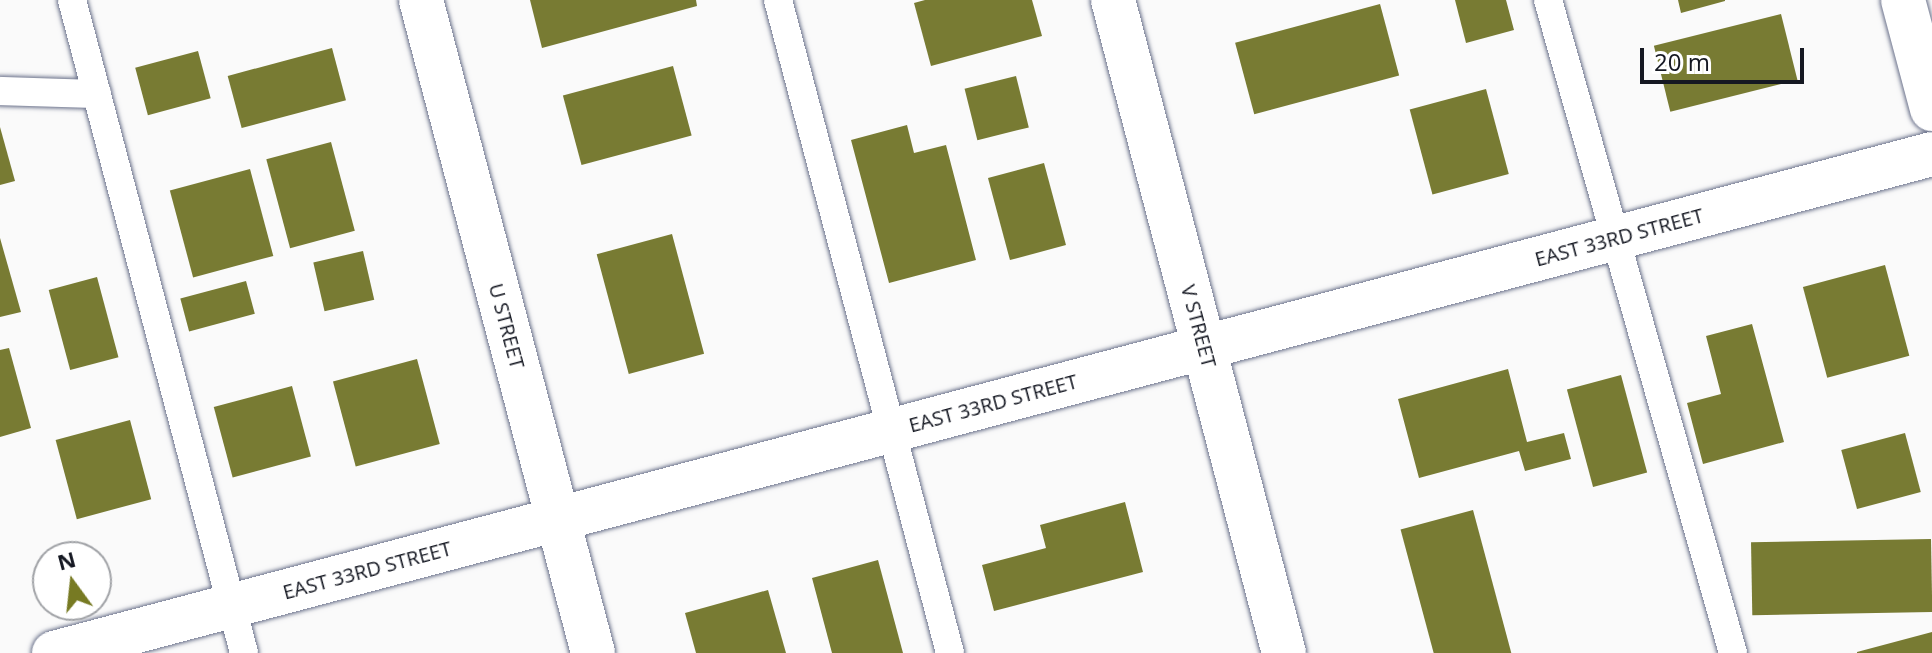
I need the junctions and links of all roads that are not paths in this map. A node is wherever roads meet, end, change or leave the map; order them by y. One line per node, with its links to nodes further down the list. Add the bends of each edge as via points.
1 (72, 0): 8 (lane)
2 (421, 0): 14 (street, U STREET)
3 (778, 0): 13 (lane)
4 (1113, 0): 12 (street, V STREET)
5 (1548, 0): 11 (lane)
6 (1903, 0): 9 (street)
7 (0, 91): 8 (lane)
8 (97, 94): 15 (lane)
9 (1932, 109)
10 (1932, 154): 11 (street, EAST 33RD STREET)
11 (1614, 238): 12 (street, EAST 33RD STREET); 21 (lane)
12 (1205, 348): 13 (street, EAST 33RD STREET); 20 (street, V STREET)
13 (892, 430): 14 (street, EAST 33RD STREET); 19 (lane)
14 (558, 520): 15 (street, EAST 33RD STREET); 18 (street, U STREET)
15 (232, 606): 16 (street, EAST 33RD STREET); 17 (lane)
16 (54, 653)
17 (244, 653)
18 (593, 653)
19 (950, 653)
20 (1284, 653)
21 (1733, 653)

